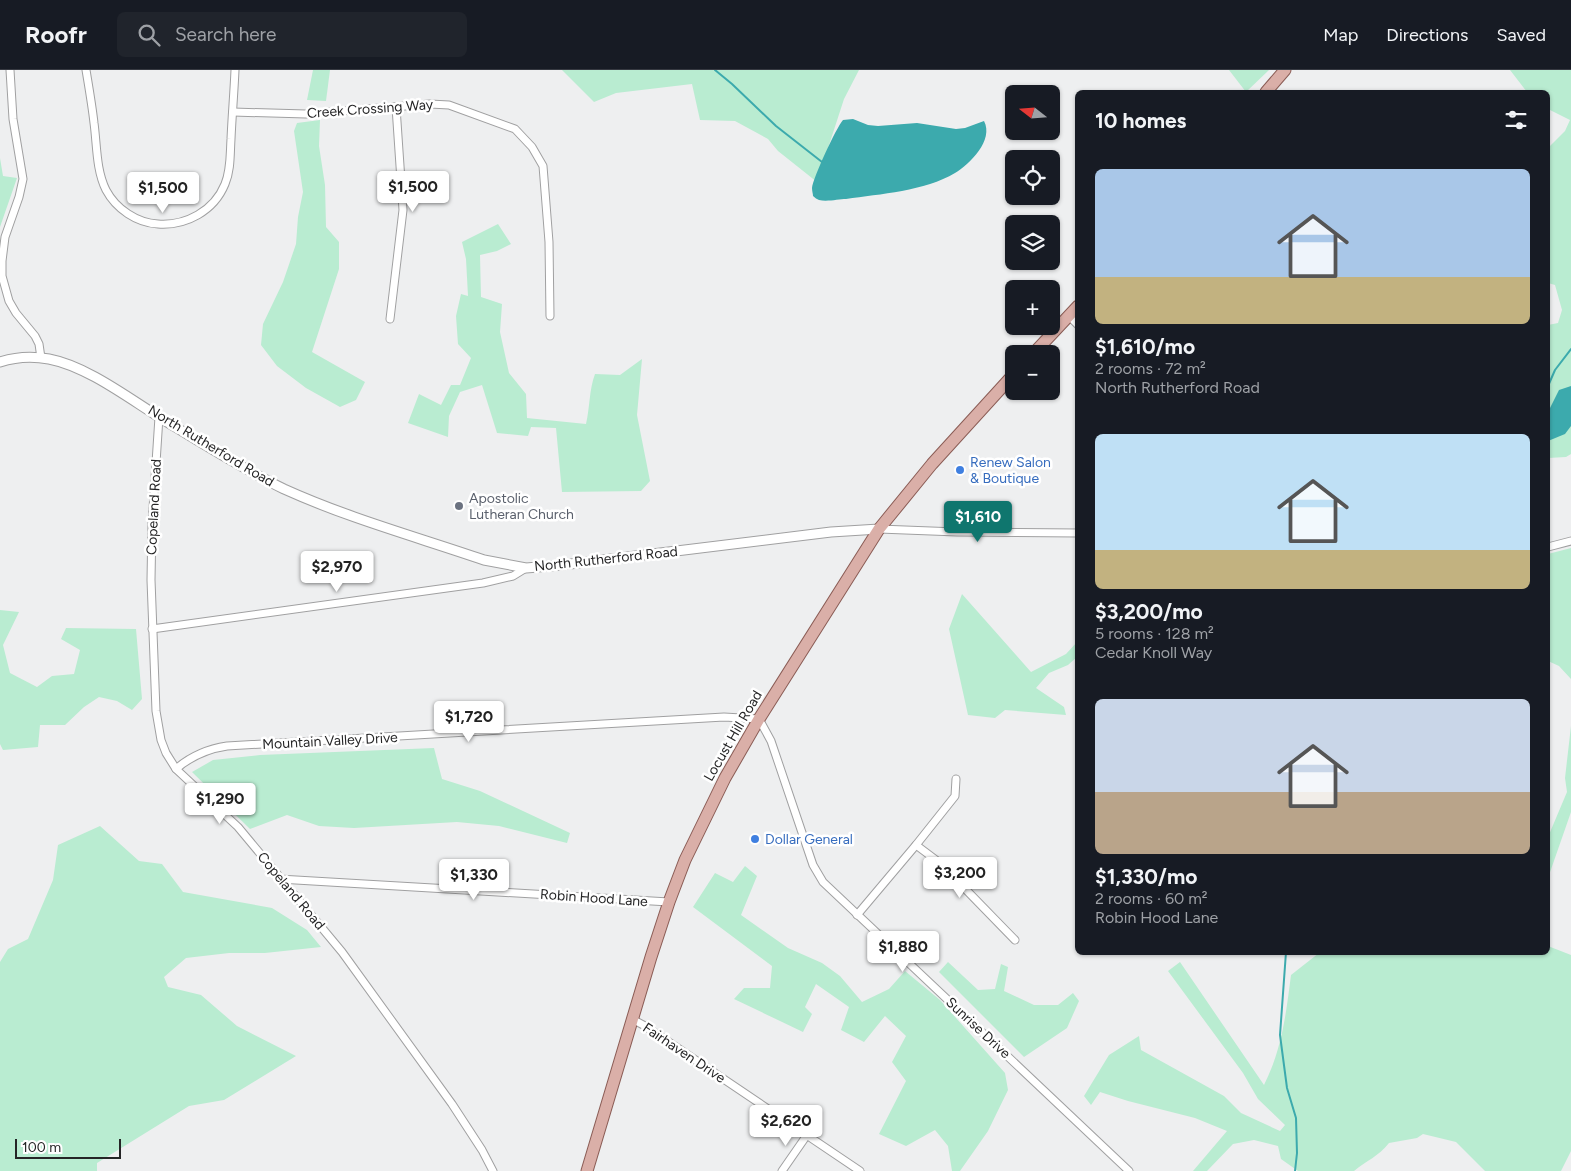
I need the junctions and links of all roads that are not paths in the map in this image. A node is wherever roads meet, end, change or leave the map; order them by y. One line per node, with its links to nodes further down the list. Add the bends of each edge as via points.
1 (10, 70): 14 (street, via 13,118 23,178 5,237 2,276 16,313 39,344)
2 (86, 70): 7 (street, via 102,183 119,207 145,222 166,225 187,221 214,202 228,175)
3 (235, 70): 7 (street)
4 (1285, 70): 5 (main road)
5 (1268, 90)
6 (396, 107): 7 (street, Creek Crossing Way, via 306,114); 9 (street, Creek Crossing Way, via 449,106 515,129 532,148 543,166); 11 (street, via 403,210)
7 (233, 112)
8 (1075, 309): 10 (main road)
9 (550, 316)
10 (1069, 316): 12 (street); 13 (main road)
11 (390, 319)
12 (1075, 322)
13 (1042, 345)
14 (41, 358): 15 (street, North Rutherford Road); 17 (street, North Rutherford Road, via 78,369)
15 (0, 362)
16 (1005, 384): 18 (main road, Locust Hill Road)
17 (159, 417): 22 (street, North Rutherford Road, via 257,475 309,500 484,560); 23 (street, Copeland Road, via 152,524)
18 (879, 528): 19 (street, North Rutherford Road); 22 (street, North Rutherford Road); 24 (main road, Locust Hill Road)
19 (1075, 533)
20 (1571, 541): 21 (street)
21 (1550, 546)
22 (526, 568): 23 (street, via 513,576 483,583)
23 (152, 629): 25 (street, Copeland Road, via 158,727 166,753)
24 (759, 719): 25 (street, Mountain Valley Drive, via 724,717 227,746 199,754); 29 (main road, Locust Hill Road, via 706,814); 30 (street, Sunrise Drive, via 771,741 817,874)
25 (176, 769): 28 (street, Copeland Road, via 238,827)
26 (956, 779): 27 (street, via 955,796)
27 (916, 845): 30 (street); 31 (street, via 940,863)
28 (279, 878): 29 (street, Robin Hood Lane); 34 (street, Copeland Road, via 355,971 473,1134)
29 (669, 902): 32 (main road, Locust Hill Road)
30 (857, 915): 38 (street, Sunrise Drive)
31 (1015, 940)
32 (632, 1019): 33 (street, Fairhaven Drive); 35 (main road, Locust Hill Road)
33 (807, 1135): 36 (street); 37 (street, Fairhaven Drive)
34 (493, 1171)
35 (587, 1171)
36 (782, 1171)
37 (860, 1171)
38 (1129, 1171)

